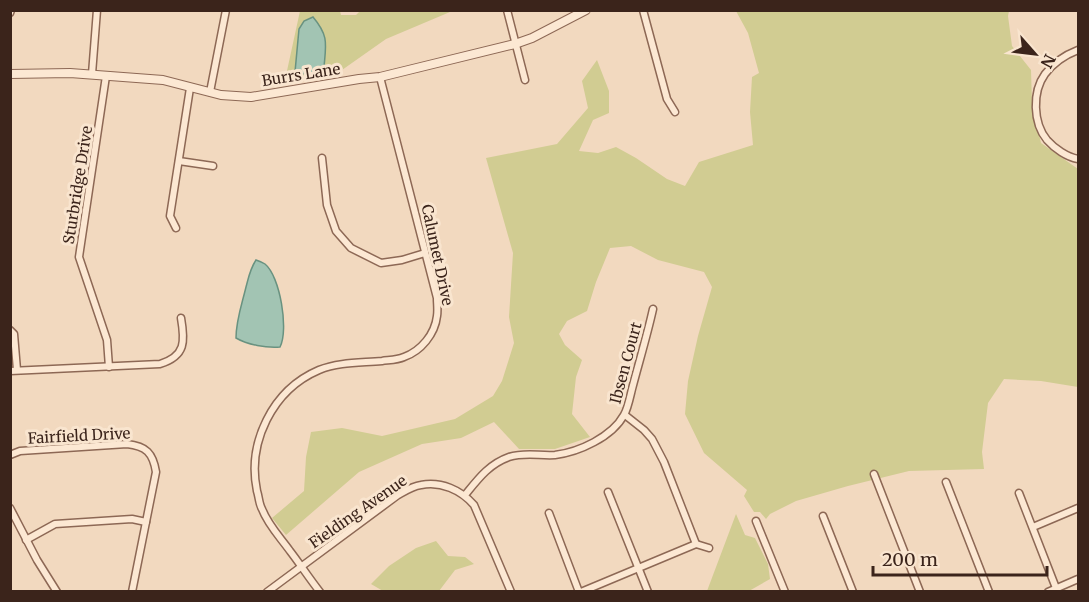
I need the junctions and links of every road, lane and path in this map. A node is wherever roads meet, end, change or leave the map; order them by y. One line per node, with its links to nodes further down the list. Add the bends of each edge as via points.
1 (97, 10): 9 (street)
2 (226, 10): 14 (street)
3 (507, 10): 6 (street)
4 (586, 10): 6 (street, Burrs Lane)
5 (643, 10): 15 (street, via 667,99)
6 (515, 44): 11 (street, Burrs Lane); 12 (street)
7 (1078, 50): 17 (street, via 1055,63 1043,76 1036,110 1046,139)
8 (10, 74): 9 (street, Burrs Lane)
9 (92, 74): 10 (street, Burrs Lane)
10 (106, 76): 13 (street, Burrs Lane, via 164,80); 25 (street, Sturbridge Drive, via 79,257 107,340)
11 (380, 77): 14 (street, Burrs Lane, via 251,97); 21 (street, Calumet Drive)
12 (525, 81)
13 (190, 88): 14 (street, Burrs Lane); 18 (street)
14 (210, 92)
15 (675, 112)
16 (322, 158): 21 (street, via 327,205 336,231 351,248 381,263)
17 (1078, 159)
18 (179, 161): 19 (street); 20 (street, via 170,216)
19 (213, 166)
20 (176, 228)
21 (425, 253): 44 (street, Calumet Drive, via 438,315 430,337 419,349 392,360 344,363 315,372 296,383 267,418 255,462 261,508)
22 (653, 309): 27 (street, Ibsen Court)
23 (181, 318): 25 (street, via 182,345 178,355 160,364)
24 (10, 330): 26 (street, via 14,334)
25 (109, 367): 26 (street)
26 (14, 370)
27 (625, 415): 33 (street, Ibsen Court, via 590,445 553,455 509,457 481,475); 42 (street, via 652,439)
28 (10, 456): 39 (street, Fairfield Drive, via 20,451 139,445 155,462 156,472)
29 (874, 474): 57 (street)
30 (946, 482): 58 (street)
31 (608, 492): 45 (street)
32 (1019, 493): 40 (street)
33 (465, 495): 44 (street, Fielding Avenue, via 435,484 409,489); 52 (street, via 474,505)
34 (10, 508): 41 (street)
35 (1078, 508): 40 (street)
36 (549, 513): 53 (street)
37 (823, 516): 56 (street)
38 (756, 520): 55 (street)
39 (146, 522): 41 (street, via 132,519 56,524); 49 (street, Fairfield Drive)
40 (1033, 527): 47 (street)
41 (26, 540): 48 (street)
42 (696, 544): 43 (street); 45 (street)
43 (709, 548)
44 (301, 567): 50 (street, Fielding Avenue); 51 (street, Calumet Drive)
45 (638, 568): 53 (street); 54 (street)
46 (1078, 579): 47 (street)
47 (1056, 588): 59 (street)
48 (57, 591)
49 (132, 591)
50 (267, 591)
51 (320, 591)
52 (511, 591)
53 (580, 591)
54 (648, 591)
55 (785, 591)
56 (853, 591)
57 (920, 591)
58 (989, 591)
59 (1048, 591)

